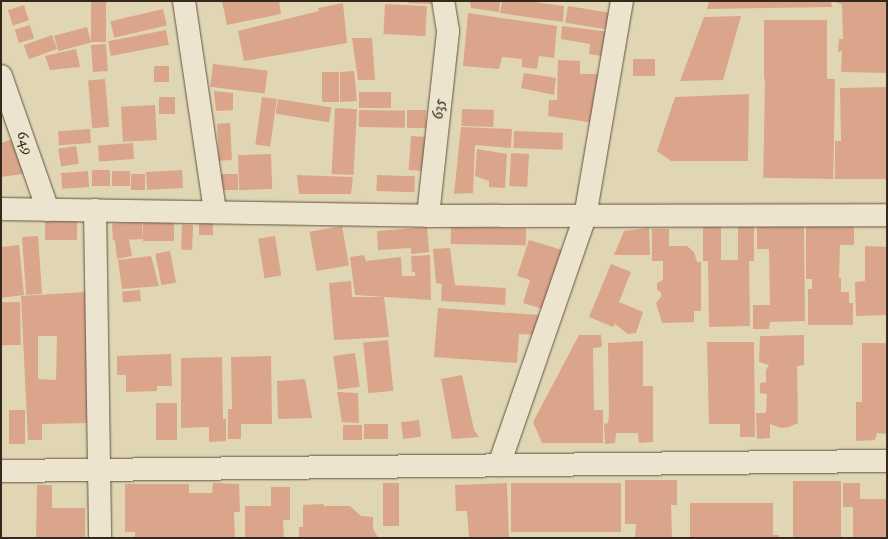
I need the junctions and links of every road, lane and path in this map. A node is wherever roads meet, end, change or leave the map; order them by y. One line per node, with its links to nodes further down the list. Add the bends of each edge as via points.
1 (184, 1): 8 (street)
2 (443, 1): 10 (street, 635, via 448,31)
3 (622, 1): 11 (street)
4 (1, 76): 6 (street, 649)
5 (1, 209): 6 (street)
6 (48, 210): 7 (street)
7 (95, 210): 8 (street); 14 (street)
8 (215, 212): 10 (street)
9 (887, 215): 11 (street)
10 (428, 216): 11 (street)
11 (585, 217): 13 (street)
12 (887, 461): 13 (street)
13 (499, 465): 14 (street)
14 (100, 470): 15 (street); 16 (street)
15 (1, 471)
16 (100, 538)

